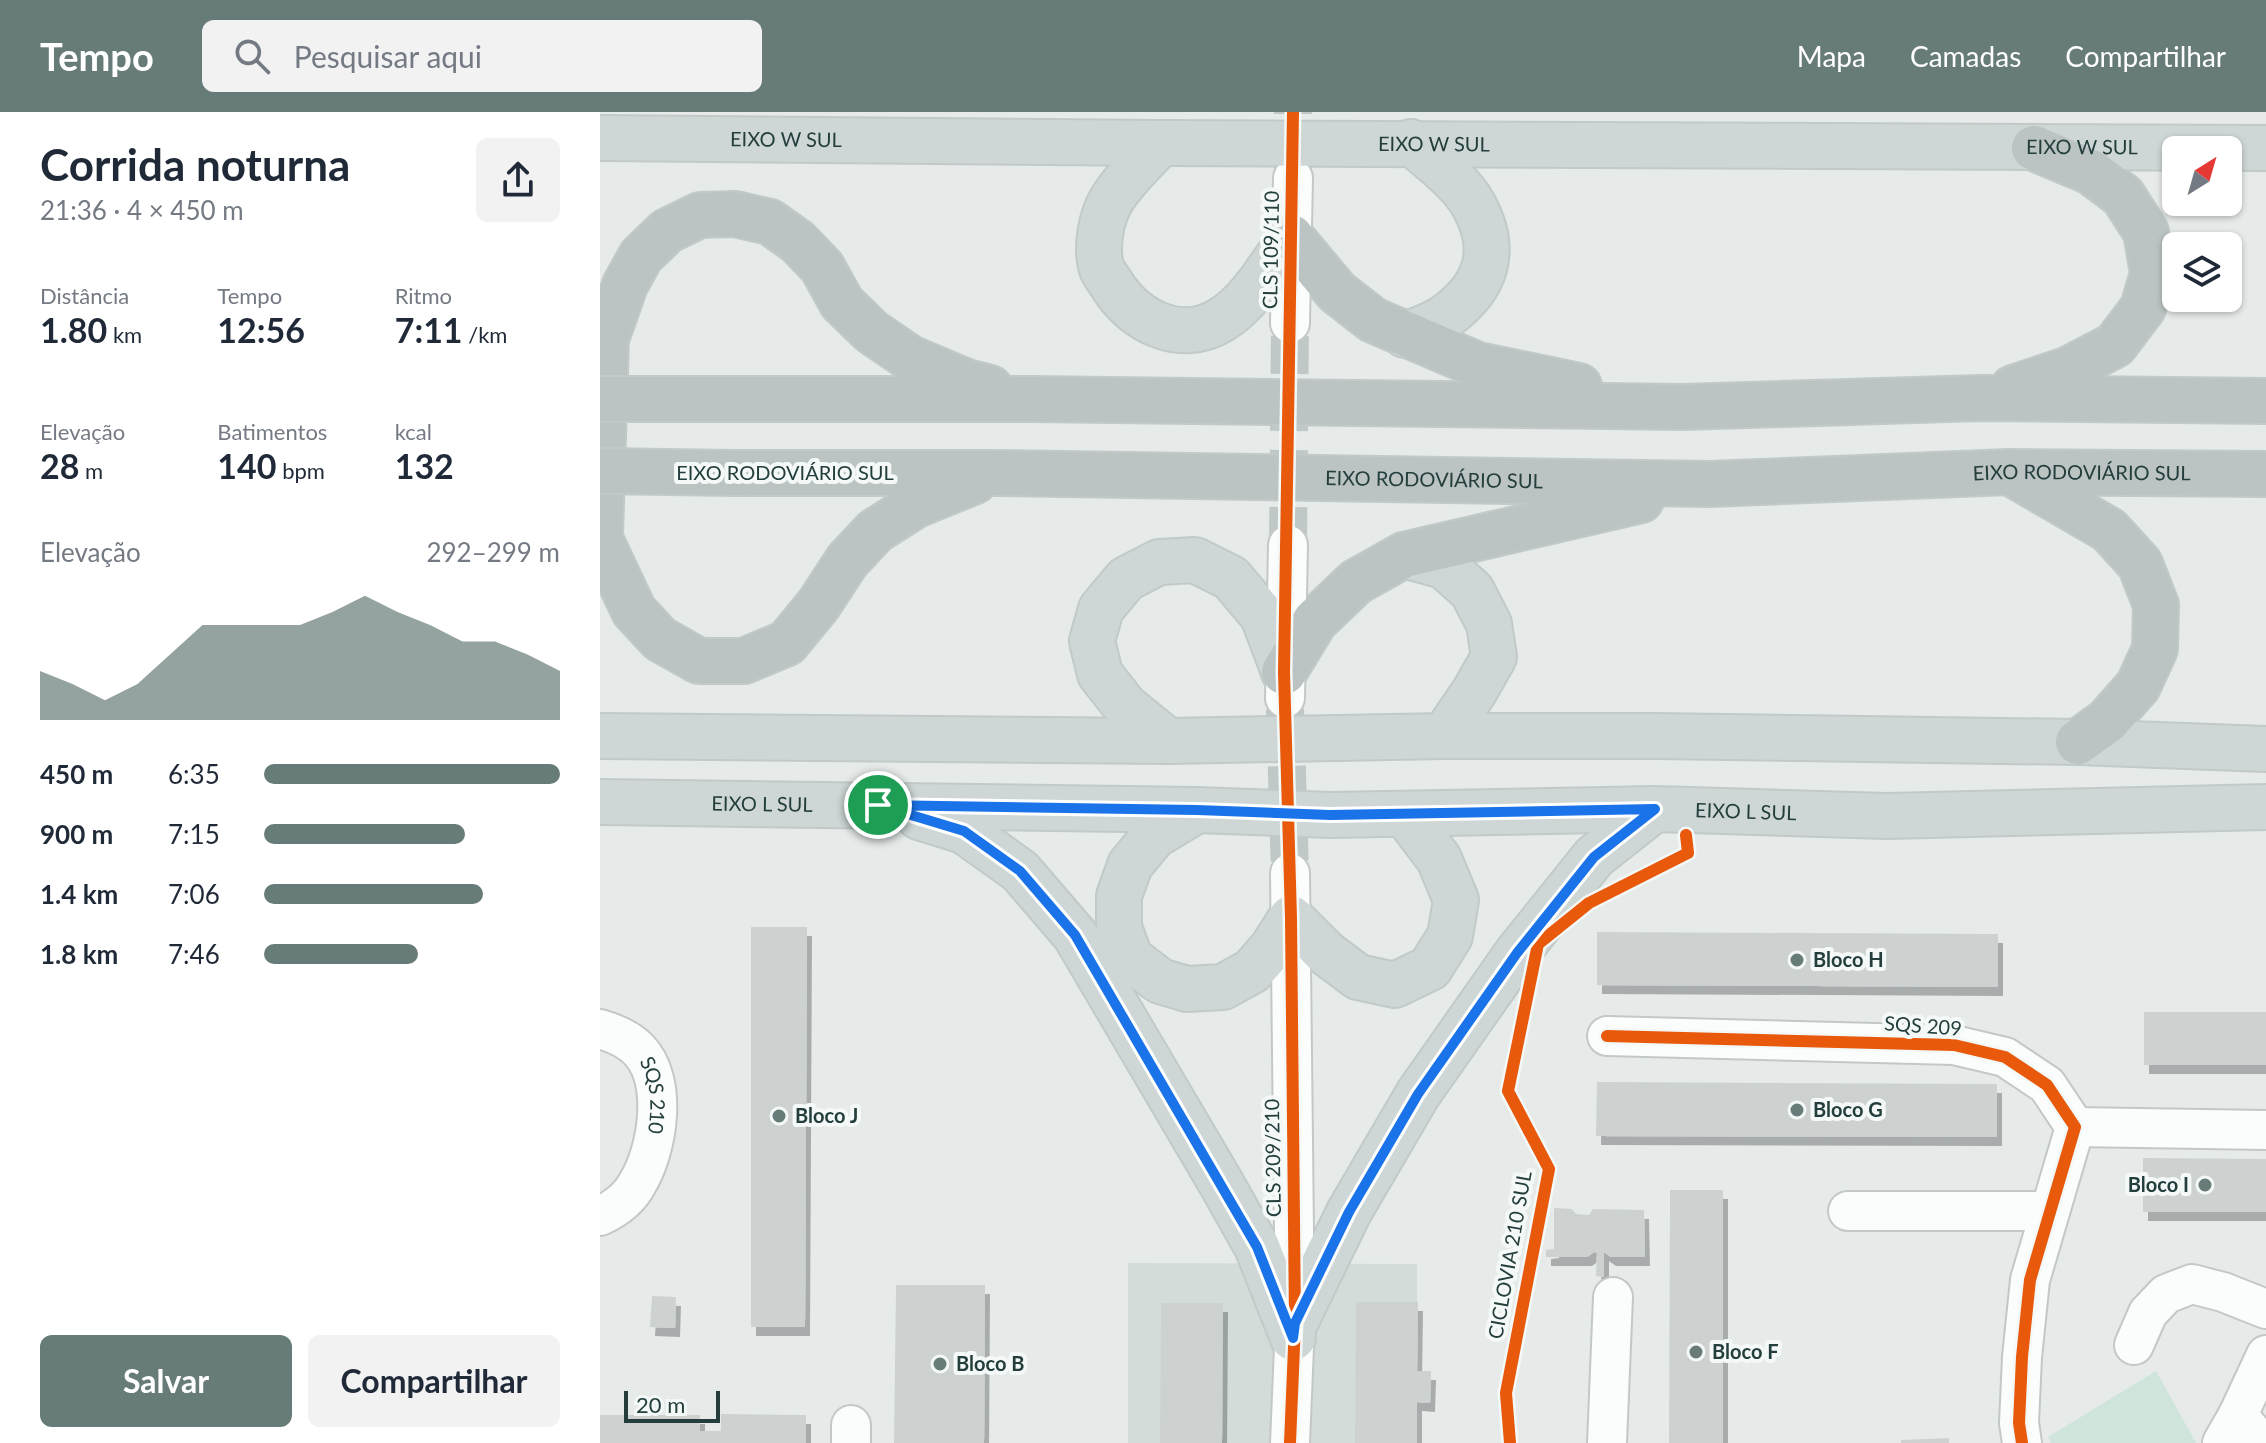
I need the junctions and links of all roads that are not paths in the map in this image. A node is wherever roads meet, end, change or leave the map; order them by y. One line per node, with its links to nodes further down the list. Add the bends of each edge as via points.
1 (600, 138): 3 (main road, EIXO W SUL)
2 (1411, 142): 3 (main road, EIXO W SUL); 4 (main road, EIXO W SUL); 10 (main road, via 1472,203 1487,237 1485,267 1468,297 1442,319)
3 (1161, 143): 7 (main road, via 1107,207 1100,238 1102,268 1109,280 1123,302 1153,324 1188,332 1220,321 1248,297)
4 (2034, 148): 5 (main road, EIXO W SUL); 11 (highway, via 2091,172 2123,196 2146,232 2153,273 2143,308 2115,345 2067,370)
5 (2266, 148)
6 (1293, 178): 7 (street, CLS 109/110)
7 (1291, 237): 8 (street, CLS 109/110); 10 (highway, via 1337,292 1373,320)
8 (1290, 323)
9 (603, 331): 13 (highway, via 641,256 667,231 700,215 735,214 770,222 798,242 822,267 842,303 910,358 967,382); 21 (highway)
10 (1405, 335): 15 (highway, via 1478,365)
11 (1981, 398): 14 (highway); 15 (highway)
12 (600, 399): 13 (highway, bridge)
13 (1031, 399): 15 (highway)
14 (2266, 401)
15 (1683, 407)
16 (600, 471): 18 (highway, EIXO RODOVIÁRIO SUL, bridge)
17 (2009, 472): 19 (highway, EIXO RODOVIÁRIO SUL); 20 (highway, EIXO RODOVIÁRIO SUL); 28 (highway, via 2109,530 2140,564 2156,605 2155,649 2138,686 2107,721)
18 (994, 473): 20 (highway, EIXO RODOVIÁRIO SUL); 21 (highway, via 916,505 875,531 787,643 744,661 699,661 660,639 634,611)
19 (2266, 474)
20 (1710, 484): 23 (highway)
21 (600, 537)
22 (1288, 545): 24 (street)
23 (1404, 555): 24 (highway, via 1356,582 1315,621); 26 (main road, via 1444,566 1472,591 1489,624 1494,657)
24 (1284, 685): 27 (main road, via 1263,616 1231,578 1195,560 1159,562 1126,579 1101,609 1092,641 1100,674 1125,706)
25 (600, 736): 27 (main road)
26 (1444, 736): 27 (main road); 28 (main road)
27 (1168, 741)
28 (2078, 742): 29 (main road)
29 (2266, 749)
30 (600, 802): 31 (main road, EIXO L SUL)
31 (878, 805): 34 (main road, EIXO L SUL); 47 (main road, via 964,831 1020,871 1075,935 1257,1247)
32 (2266, 807): 33 (main road, EIXO L SUL, via 1887,816)
33 (1655, 809): 35 (main road, EIXO L SUL); 47 (main road, via 1594,857 1517,953 1418,1094 1349,1212)
34 (1197, 810): 35 (main road, EIXO L SUL); 37 (main road, via 1154,836 1130,865 1119,896 1119,927 1130,958 1160,981 1187,989 1223,987 1252,971)
35 (1405, 814): 37 (main road, via 1439,859 1456,900 1450,936 1430,968 1395,985 1358,977)
36 (1290, 873): 37 (street, CLS 209/210)
37 (1291, 918): 47 (street, CLS 209/210)
38 (600, 1029): 44 (street, SQS 210, via 639,1050 653,1074 658,1103 649,1159 636,1186 616,1208)
39 (1607, 1036): 40 (street, SQS 209, via 1954,1045 2005,1057 2047,1085)
40 (2075, 1127): 41 (street); 43 (street)
41 (2266, 1130)
42 (1848, 1211): 43 (street)
43 (2050, 1211): 53 (street, via 2030,1280 2022,1357)
44 (600, 1216)
45 (1613, 1297): 52 (street)
46 (2266, 1309): 48 (street, via 2192,1284 2166,1294 2148,1313)
47 (1294, 1331): 51 (street, CLS 209/210)
48 (2134, 1345)
49 (2266, 1355): 50 (street)
50 (2241, 1434)
51 (1290, 1443)
52 (1607, 1443)
53 (2022, 1443)

